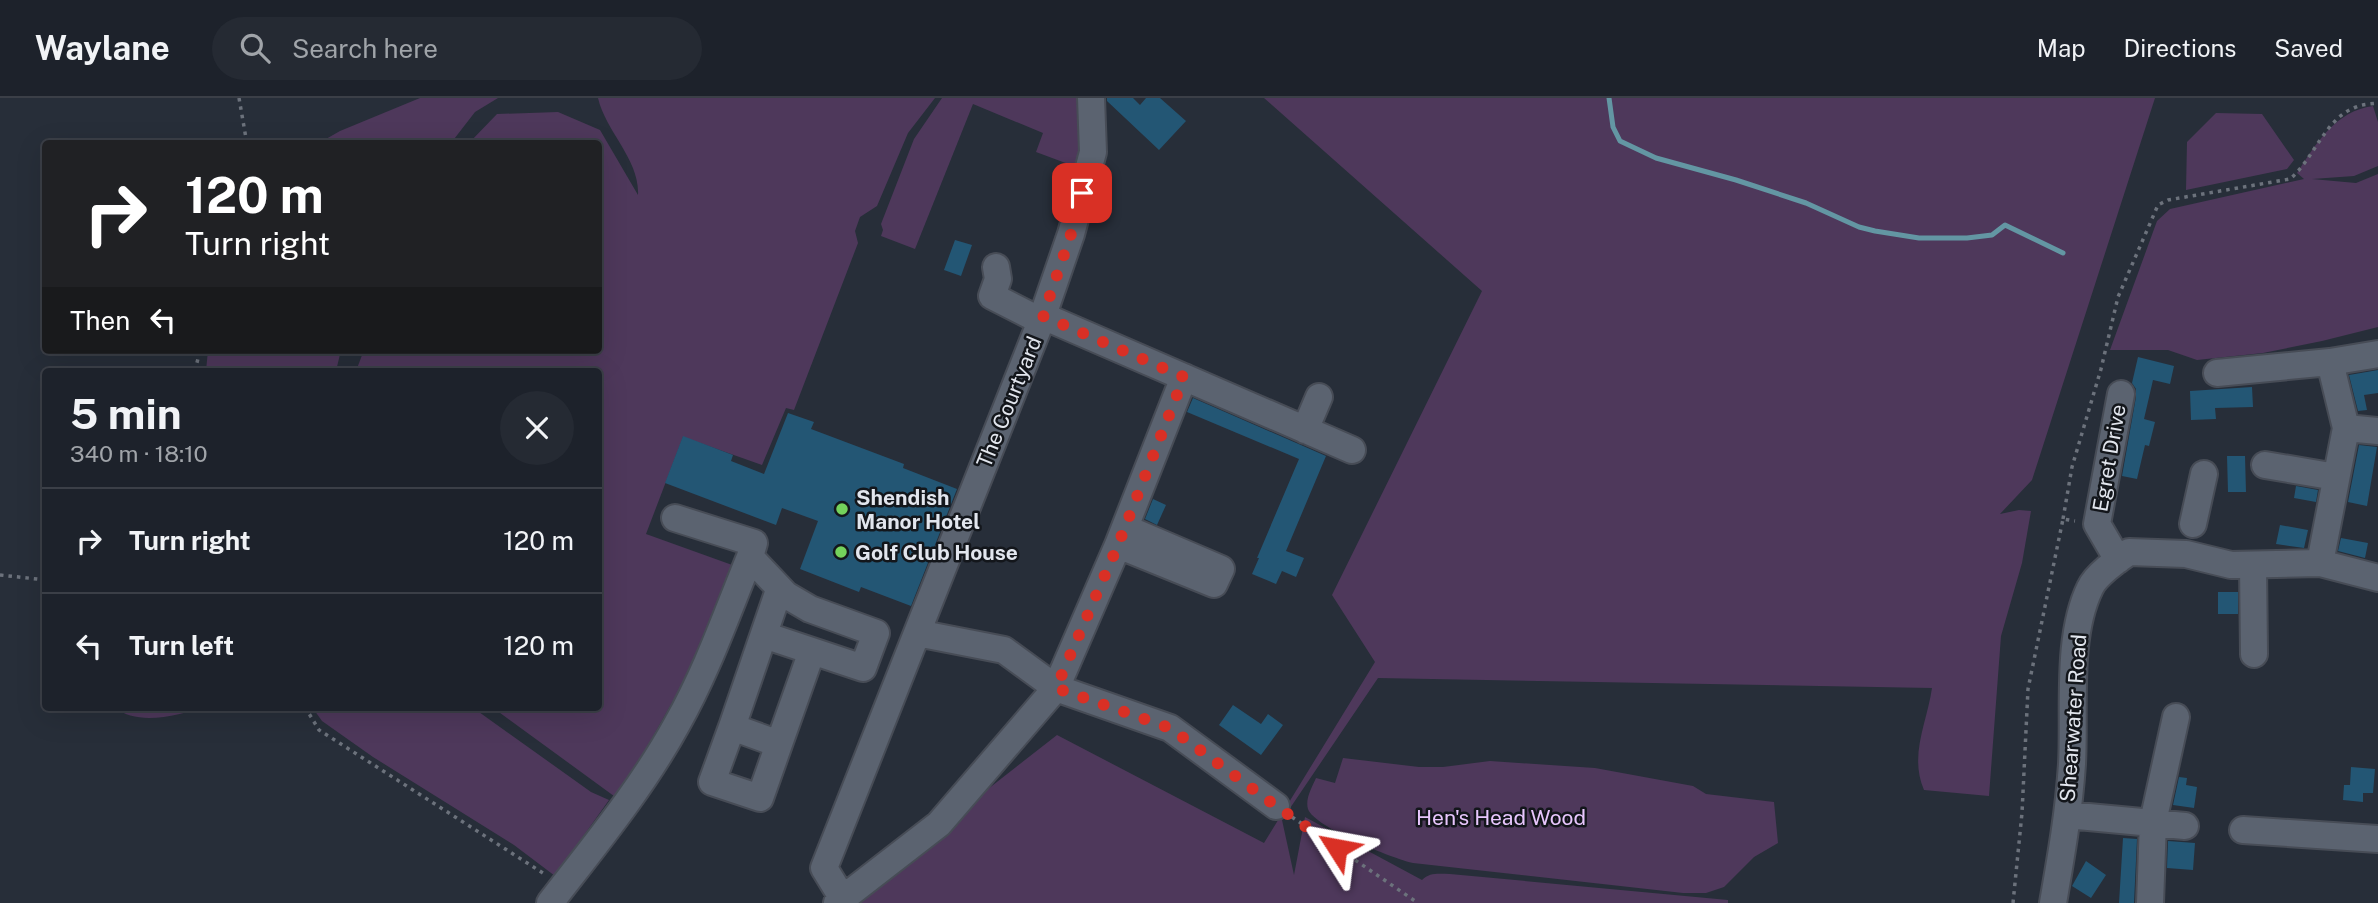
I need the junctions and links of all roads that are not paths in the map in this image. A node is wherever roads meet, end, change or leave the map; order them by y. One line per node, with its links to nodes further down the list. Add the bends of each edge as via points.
1 (1091, 98): 3 (street, The Courtyard, via 1093,152)
2 (996, 267): 3 (street, via 998,279 992,296)
3 (1042, 318): 7 (street); 25 (street, The Courtyard)
4 (2378, 354): 5 (street)
5 (2330, 362): 6 (street); 10 (street)
6 (2217, 373)
7 (1184, 377): 11 (street); 29 (street, via 1122,537)
8 (2121, 394): 20 (street, Egret Drive, via 2097,524)
9 (1319, 397): 11 (street)
10 (2346, 428): 12 (street); 16 (street)
11 (1305, 430): 13 (street)
12 (2378, 431)
13 (1352, 450)
14 (2265, 465): 16 (street)
15 (2204, 474): 18 (street)
16 (2336, 477): 21 (street)
17 (675, 518): 19 (street, via 754,543)
18 (2190, 537): 20 (street, via 2129,552); 22 (street, via 2231,565)
19 (750, 557): 24 (street); 39 (street, via 678,724 646,777)
20 (2118, 560): 34 (street, Shearwater Road, via 2090,586 2080,621)
21 (2320, 563): 22 (street); 23 (street)
22 (2253, 565): 28 (street)
23 (2378, 578)
24 (779, 590): 26 (street); 27 (street, via 810,609 876,634 863,668)
25 (917, 633): 29 (street, via 1004,650); 40 (street, The Courtyard, via 824,868)
26 (764, 635): 27 (street); 31 (street)
27 (812, 651): 32 (street)
28 (2254, 654)
29 (1056, 688): 33 (street, via 1170,728); 40 (street, via 939,824)
30 (2176, 717): 35 (street)
31 (732, 727): 32 (street); 32 (street, via 712,782 760,798)
32 (779, 744)
33 (1276, 806)
34 (2067, 815): 35 (street); 41 (street, Shearwater Road)
35 (2152, 822): 36 (street); 42 (street)
36 (2185, 826)
37 (2243, 830): 38 (street)
38 (2378, 839)
39 (556, 895)
40 (840, 901)
41 (2053, 903)
42 (2150, 903)

